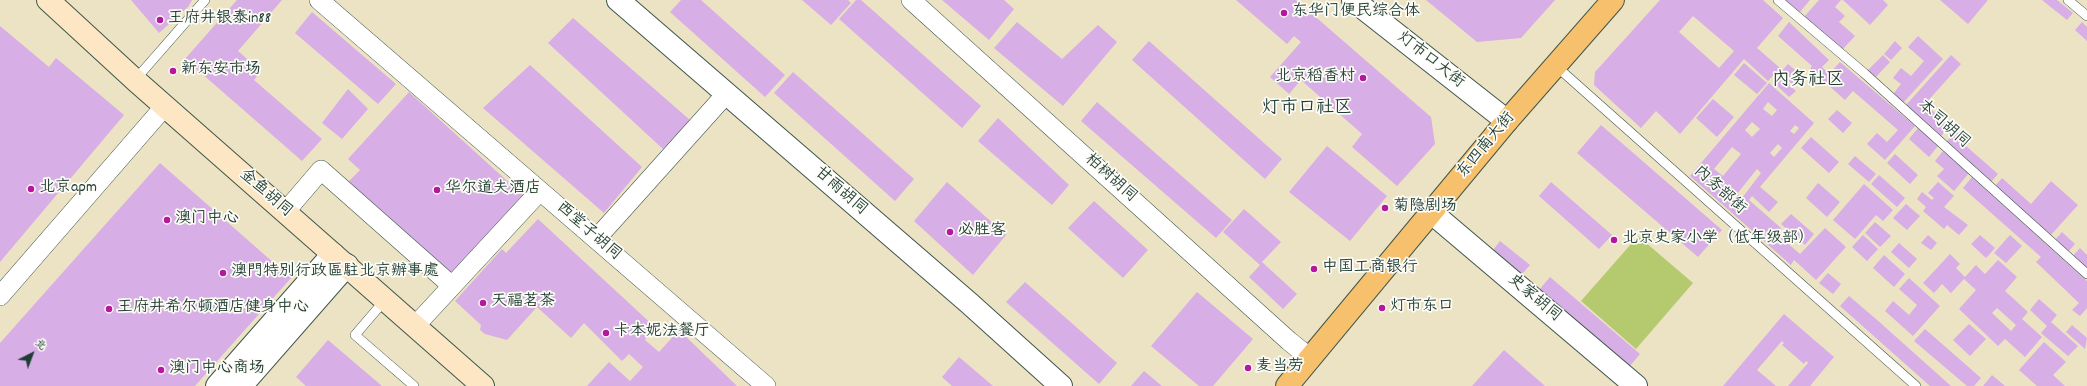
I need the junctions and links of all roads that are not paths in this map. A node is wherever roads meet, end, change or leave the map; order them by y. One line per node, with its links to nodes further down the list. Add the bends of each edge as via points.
1 (48, 0): 12 (main road, 金鱼胡同)
2 (205, 0): 12 (lane)
3 (319, 0): 16 (street, 西堂子胡同)
4 (618, 0): 13 (street, 甘雨胡同)
5 (910, 0): 26 (street, 柏树胡同)
6 (1353, 0): 15 (street, 灯市口大街)
7 (1613, 0): 11 (main road, 东四南大街)
8 (1778, 0): 21 (lane, 本司胡同, via 1864,73)
9 (2068, 0): 10 (lane)
10 (2087, 16)
11 (1556, 66): 15 (main road, 东四南大街); 36 (lane, 内务部街)
12 (135, 80): 14 (main road, 金鱼胡同)
13 (727, 93): 19 (street); 32 (street, 甘雨胡同)
14 (165, 106): 17 (main road, 金鱼胡同); 23 (street)
15 (1507, 121): 18 (main road, 东四南大街)
16 (540, 191): 19 (street, 西堂子胡同); 22 (street)
17 (285, 212): 20 (main road, 金鱼胡同); 22 (street, via 320,170)
18 (1429, 217): 26 (main road, 东四南大街); 34 (street); 35 (street, 史家胡同)
19 (596, 239): 31 (street, 西堂子胡同)
20 (340, 260): 24 (main road, 金鱼胡同); 27 (street); 28 (street)
21 (2087, 274)
22 (452, 286): 25 (street)
23 (0, 296)
24 (386, 300): 25 (main road, 金鱼胡同); 29 (lane, via 355,335)
25 (415, 326): 30 (main road, 金鱼胡同)
26 (1310, 358): 33 (main road, 东四南大街)
27 (217, 386)
28 (241, 386)
29 (414, 386)
30 (483, 386)
31 (766, 386)
32 (1061, 386)
33 (1287, 386)
34 (1617, 386)
35 (1636, 386)
36 (1916, 386)

